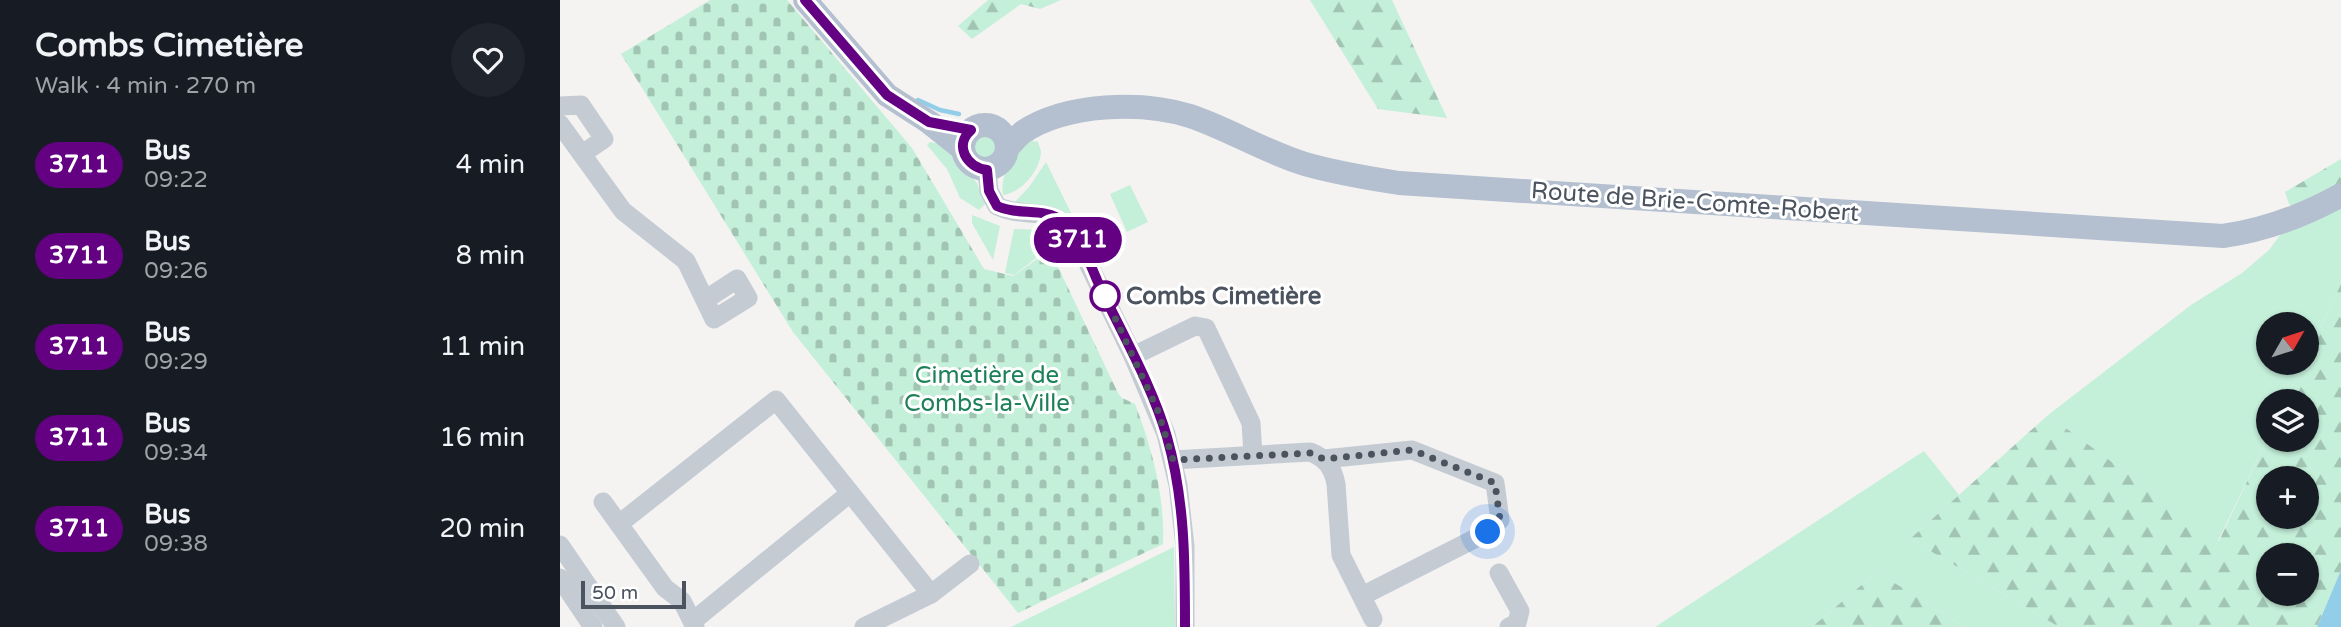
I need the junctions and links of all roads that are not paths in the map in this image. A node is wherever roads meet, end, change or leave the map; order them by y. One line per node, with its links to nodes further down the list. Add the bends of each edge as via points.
1 (805, 0): 5 (main road, via 887,95 929,122)
2 (560, 106): 7 (street, via 581,105 604,139)
3 (1054, 118): 5 (main road, Route de Brie-Comte-Robert, via 1026,119); 6 (main road, Route de Brie-Comte-Robert, via 1023,132); 9 (main road, Route de Brie-Comte-Robert, via 1133,105 1189,116 1303,163 1399,183 2223,236 2285,222)
4 (560, 124): 7 (street)
5 (975, 135): 6 (main road, via 1001,131); 8 (main road, via 966,159)
6 (1008, 147): 8 (main road, via 1001,164)
7 (582, 154): 10 (street, via 623,211 686,261)
8 (987, 170): 11 (street, via 989,191 997,206 1054,216 1073,230)
9 (2341, 195)
10 (705, 300)
11 (1133, 356): 12 (street, via 1195,326 1206,328 1251,423); 14 (street, via 1158,411)
12 (1253, 455): 13 (street, via 1310,453); 14 (street)
13 (1324, 459): 23 (street, via 1336,484 1341,555); 23 (street, via 1412,450 1495,483 1500,520 1488,532)
14 (1173, 460): 29 (street, via 1185,546)
15 (850, 493): 17 (street, via 776,400); 22 (street); 25 (street)
16 (603, 502): 17 (street)
17 (619, 524): 25 (street, via 665,588 682,601)
18 (560, 545): 27 (street)
19 (970, 564): 22 (street)
20 (1499, 573): 30 (street, via 1520,611 1517,623)
21 (560, 578): 26 (street)
22 (931, 594): 28 (street)
23 (1362, 596): 24 (street)
24 (1373, 619)
25 (694, 624)
26 (593, 627)
27 (616, 627)
28 (864, 627)
29 (1185, 627)
30 (1509, 627)

